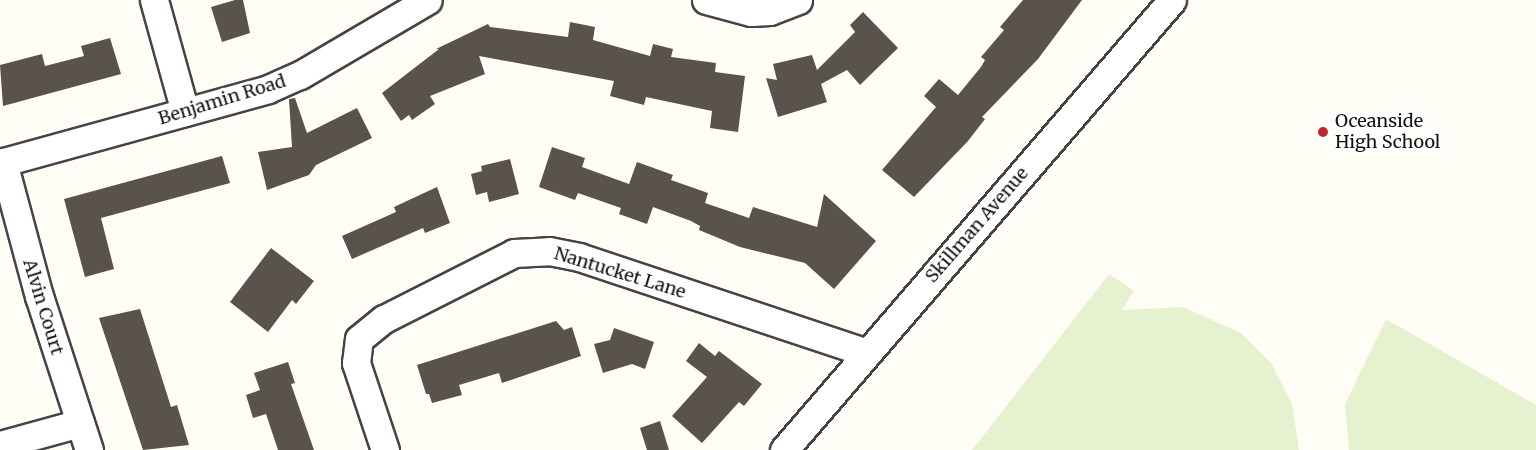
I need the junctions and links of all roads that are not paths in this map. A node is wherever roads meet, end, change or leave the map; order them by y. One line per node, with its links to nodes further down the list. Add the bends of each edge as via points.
1 (154, 0): 6 (street)
2 (428, 0): 6 (street, Benjamin Road, via 300,75 268,89)
3 (706, 0): 4 (street, via 751,12 770,11)
4 (798, 0)
5 (1172, 0): 8 (street, Skillman Avenue)
6 (185, 112): 7 (street, Benjamin Road)
7 (2, 162): 9 (street, Alvin Court)
8 (867, 353): 12 (street, Nantucket Lane, via 579,257 549,251 514,253 384,319 359,339 356,363); 13 (street, Skillman Avenue)
9 (80, 423): 10 (street); 11 (street, Alvin Court)
10 (0, 445)
11 (89, 450)
12 (385, 450)
13 (784, 450)

